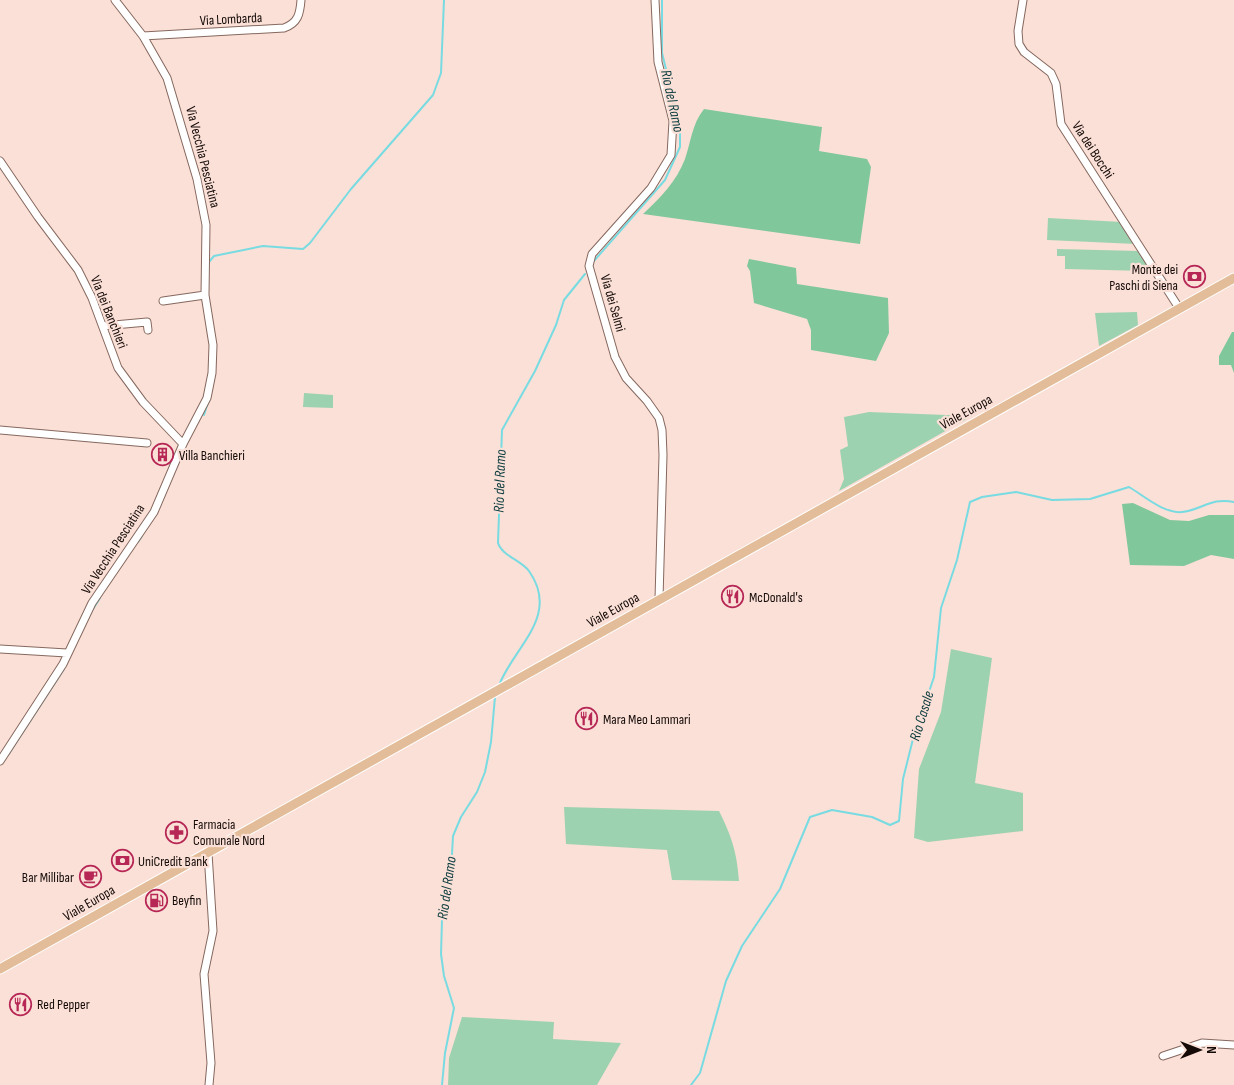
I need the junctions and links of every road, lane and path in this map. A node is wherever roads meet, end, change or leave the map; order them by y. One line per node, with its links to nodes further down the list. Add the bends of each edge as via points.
1 (115, 0): 5 (street, Via Vecchia Pesciatina)
2 (301, 0): 5 (street, Via Lombarda, via 298,18 284,28)
3 (655, 0): 16 (street, Via dei Selmi, via 658,62 673,121 671,155 651,188 592,254 589,266 615,357 626,378 659,418 662,430)
4 (1023, 0): 10 (street, Via dei Bocchi, via 1019,44 1024,52 1051,73 1056,84 1061,124)
5 (142, 36): 8 (street, Via Vecchia Pesciatina, via 167,78 178,107 203,202 206,225)
6 (0, 161): 11 (street, Via dei Banchieri, via 78,270)
7 (1234, 278): 10 (main road, Viale Europa)
8 (205, 295): 9 (street); 15 (street, Via Vecchia Pesciatina, via 213,345 212,373 207,398)
9 (163, 302)
10 (1179, 308): 16 (main road, Viale Europa)
11 (103, 326): 12 (street, via 147,322); 15 (street, Via dei Banchieri, via 118,368 147,408)
12 (148, 330)
13 (0, 430): 14 (street)
14 (147, 443)
15 (183, 444): 18 (street, Via Vecchia Pesciatina, via 154,512 92,603)
16 (659, 599): 20 (main road, Viale Europa)
17 (0, 650): 18 (street)
18 (67, 654): 19 (street, Via Vecchia Pesciatina)
19 (0, 761)
20 (208, 853): 21 (main road, Viale Europa); 24 (street, via 214,931 204,974 211,1063)
21 (1, 969)
22 (1234, 1045): 23 (street, via 1202,1043)
23 (1163, 1056)
24 (209, 1085)

